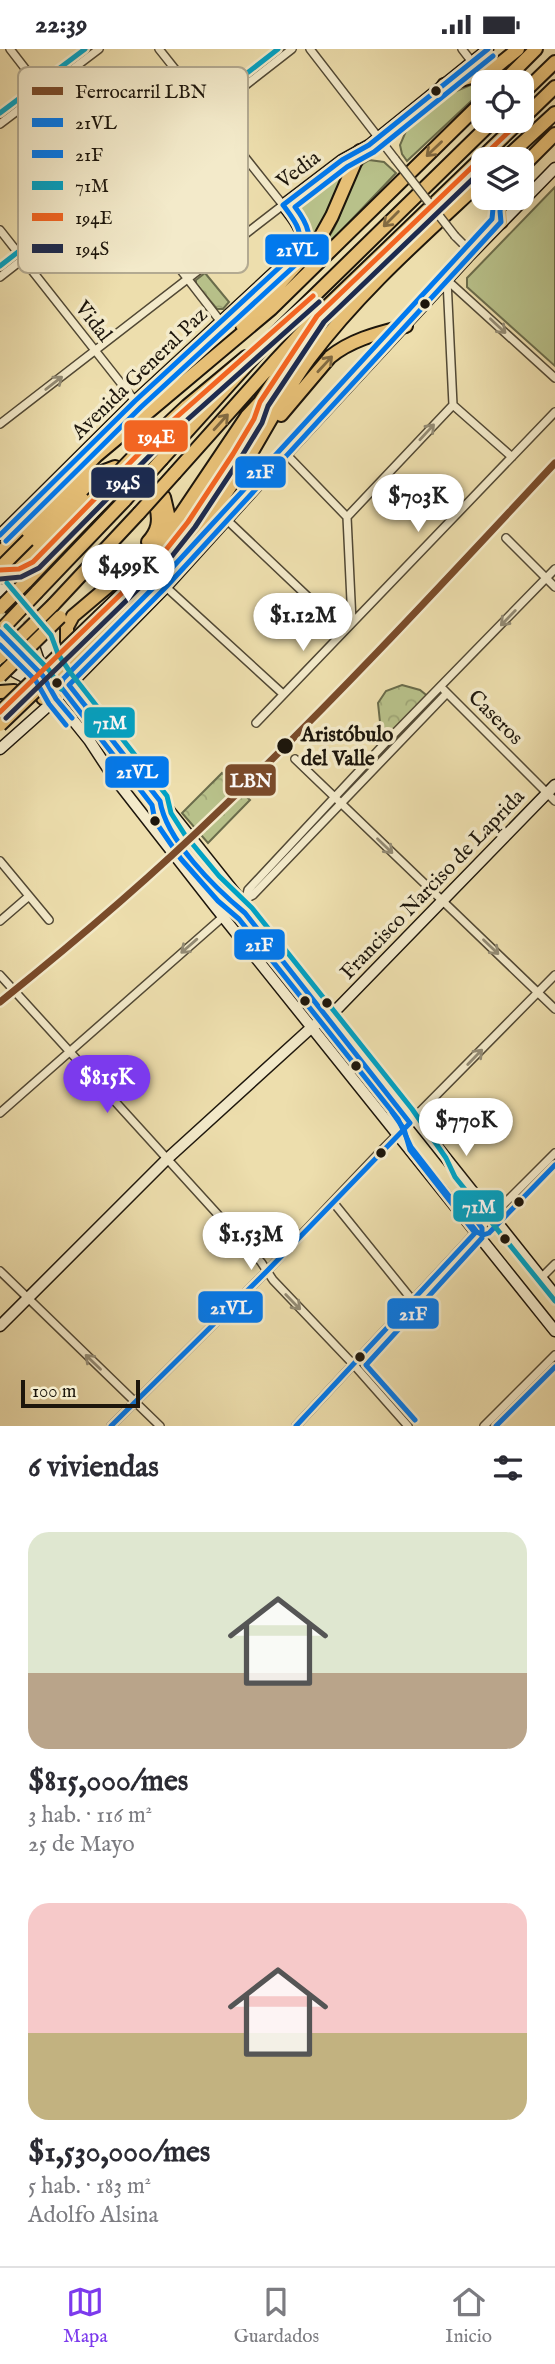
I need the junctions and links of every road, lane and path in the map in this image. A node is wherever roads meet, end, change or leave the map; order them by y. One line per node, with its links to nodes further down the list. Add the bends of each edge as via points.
1 (10, 49): 12 (street)
2 (99, 49): 13 (street)
3 (159, 49): 14 (street)
4 (292, 49): 17 (street)
5 (310, 49): 28 (street)
6 (462, 49): 10 (street)
7 (488, 49): 10 (street, Vedia)
8 (518, 49): 18 (highway, via 491,71)
9 (536, 49): 15 (highway)
10 (472, 62): 18 (street, Vedia)
11 (555, 62): 16 (highway)
12 (24, 67)
13 (75, 67)
14 (173, 67)
15 (515, 70)
16 (534, 82)
17 (248, 83)
18 (444, 85): 28 (street, Vedia)
19 (555, 87): 20 (highway)
20 (534, 107)
21 (18, 110): 24 (street)
22 (471, 113): 54 (highway, Avenida General Paz, one-way to 54, via 271,309)
23 (555, 113): 29 (highway)
24 (0, 124)
25 (481, 133): 52 (highway, one-way to 52)
26 (507, 133): 49 (highway)
27 (555, 134): 31 (highway)
28 (378, 137): 30 (street, Vedia); 41 (street, bridge)
29 (518, 147)
30 (360, 151): 35 (street, Vedia); 54 (highway, via 317,243)
31 (534, 155)
32 (248, 161): 35 (street)
33 (555, 167): 37 (street)
34 (471, 191): 63 (highway, via 340,320 284,395)
35 (283, 205): 39 (street, Vedia); 50 (street, Avenida General Paz, via 300,230 301,245)
36 (500, 210): 37 (highway)
37 (501, 222): 41 (street)
38 (0, 230): 40 (street, Vidal)
39 (248, 232)
40 (18, 253)
41 (472, 253): 48 (street)
42 (18, 264): 46 (street)
43 (33, 273): 53 (street, Vidal)
44 (183, 273): 47 (street)
45 (194, 273): 47 (street, Vedia)
46 (0, 277)
47 (187, 278): 50 (street); 53 (street, Vedia)
48 (447, 280): 51 (street); 55 (street, one-way to 55); 58 (street)
49 (317, 316): 57 (highway); 86 (highway, one-way to 49, bridge, via 139,513)
50 (221, 322): 56 (street, Avenida General Paz)
51 (406, 326): 62 (street); 63 (highway, one-way to 51, via 330,357 362,338)
52 (274, 335): 61 (highway, via 187,406); 82 (highway, bridge)
53 (95, 351): 56 (street, Vidal); 60 (street, Vedia, one-way to 53)
54 (198, 372): 70 (highway, Avenida General Paz, via 96,456)
55 (555, 378)
56 (135, 401): 69 (street, Avenida General Paz)
57 (260, 402): 71 (highway); 80 (highway, via 254,419 188,522)
58 (453, 404): 64 (street); 67 (street, one-way to 58)
59 (555, 412): 64 (street)
60 (0, 424)
61 (143, 452): 74 (highway, bridge, via 33,562 19,569); 79 (highway, bridge, via 26,582)
62 (286, 454): 67 (street); 68 (street)
63 (251, 455): 80 (highway, via 196,534)
64 (512, 457): 81 (street)
65 (115, 467): 70 (highway, via 94,475)
66 (103, 481): 74 (highway, via 25,557)
67 (346, 517): 81 (street)
68 (227, 520): 77 (street); 83 (street)
69 (0, 535)
70 (24, 537): 73 (highway, Avenida General Paz); 74 (highway, bridge)
71 (161, 538): 84 (highway, via 73,616); 88 (highway, bridge, via 168,514 160,502 153,537 60,617)
72 (506, 538): 76 (street)
73 (0, 553)
74 (0, 567)
75 (555, 569): 76 (street)
76 (546, 578): 78 (street); 91 (street, one-way to 91)
77 (166, 587): 89 (street); 92 (street)
78 (555, 587)
79 (2, 598)
80 (103, 619): 94 (highway, bridge); 96 (highway, bridge)
81 (352, 622): 83 (street)
82 (0, 631)
83 (344, 631): 92 (street)
84 (67, 642)
85 (41, 643): 87 (street)
86 (0, 657)
87 (50, 658)
88 (10, 672): 90 (street)
89 (66, 678): 93 (street); 103 (street)
90 (28, 679)
91 (444, 690): 99 (street, Caseros); 100 (street)
92 (283, 694): 95 (street)
93 (48, 696): 97 (street); 105 (street, via 96,749)
94 (0, 712)
95 (256, 723)
96 (0, 725)
97 (0, 749)
98 (295, 759): 100 (street)
99 (552, 793): 104 (street, Francisco Narciso de Laprida)
100 (338, 801): 103 (street); 104 (street, one-way to 104)
101 (0, 861): 102 (street)
102 (29, 896): 106 (street); 107 (street)
103 (243, 899): 105 (street); 112 (street)
104 (442, 900): 110 (street, one-way to 110); 112 (street, Francisco Narciso de Laprida)
105 (223, 917): 113 (street); 114 (street, one-way to 114)
106 (49, 920)
107 (0, 921)
108 (0, 975): 114 (street)
109 (555, 975): 110 (street)
110 (539, 993): 111 (street); 116 (street, one-way to 110)
111 (555, 1009)
112 (331, 1013): 113 (street, Francisco Narciso de Laprida); 116 (street)
113 (312, 1027): 117 (street); 119 (street, Francisco Narciso de Laprida)
114 (68, 1052): 115 (street); 119 (street)
115 (0, 1113)
116 (416, 1118): 117 (street); 121 (street)
117 (398, 1135): 120 (street); 122 (street)
118 (555, 1153): 121 (street)
119 (167, 1159): 125 (street); 128 (street, Francisco Narciso de Laprida)
120 (333, 1202): 125 (street); 129 (street)
121 (493, 1217): 122 (street); 126 (street)
122 (475, 1233): 129 (street); 131 (street)
123 (555, 1264): 126 (street)
124 (0, 1271): 128 (street)
125 (267, 1271): 133 (street, one-way to 133); 134 (street)
126 (541, 1278): 127 (street)
127 (555, 1295)
128 (27, 1299): 130 (street, Francisco Narciso de Laprida); 134 (street, one-way to 128)
129 (413, 1301): 133 (street)
130 (0, 1326)
131 (555, 1331)
132 (555, 1355): 139 (street)
133 (354, 1365): 137 (street); 138 (street)
134 (135, 1402): 135 (street); 136 (street)
135 (111, 1426)
136 (160, 1426)
137 (296, 1426)
138 (408, 1426)
139 (484, 1426)

